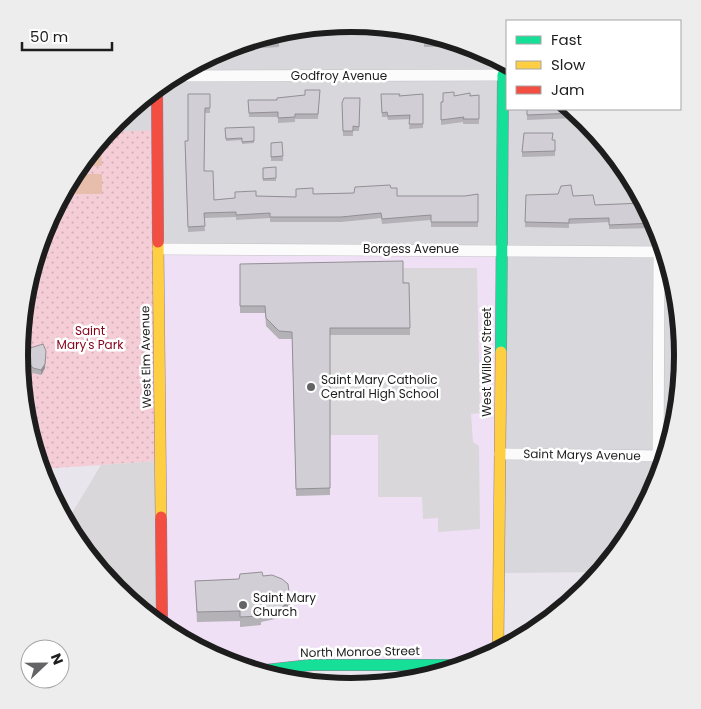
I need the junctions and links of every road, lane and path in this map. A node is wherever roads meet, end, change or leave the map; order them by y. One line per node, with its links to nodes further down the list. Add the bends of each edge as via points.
1 (505, 75): 2 (street, Godfroy Avenue); 5 (street, West Willow Street)
2 (187, 76)
3 (158, 95): 4 (street, West Elm Avenue)
4 (158, 249): 5 (street, Borgess Avenue); 11 (street, West Elm Avenue)
5 (501, 250): 6 (street, Borgess Avenue); 9 (street, West Willow Street)
6 (656, 252)
7 (662, 271): 8 (street)
8 (662, 438)
9 (500, 454): 10 (street, Saint Marys Avenue); 12 (street, West Willow Street)
10 (657, 456)
11 (162, 617)
12 (498, 641)
13 (437, 665): 14 (street, North Monroe Street, via 311,665)
14 (278, 669)

